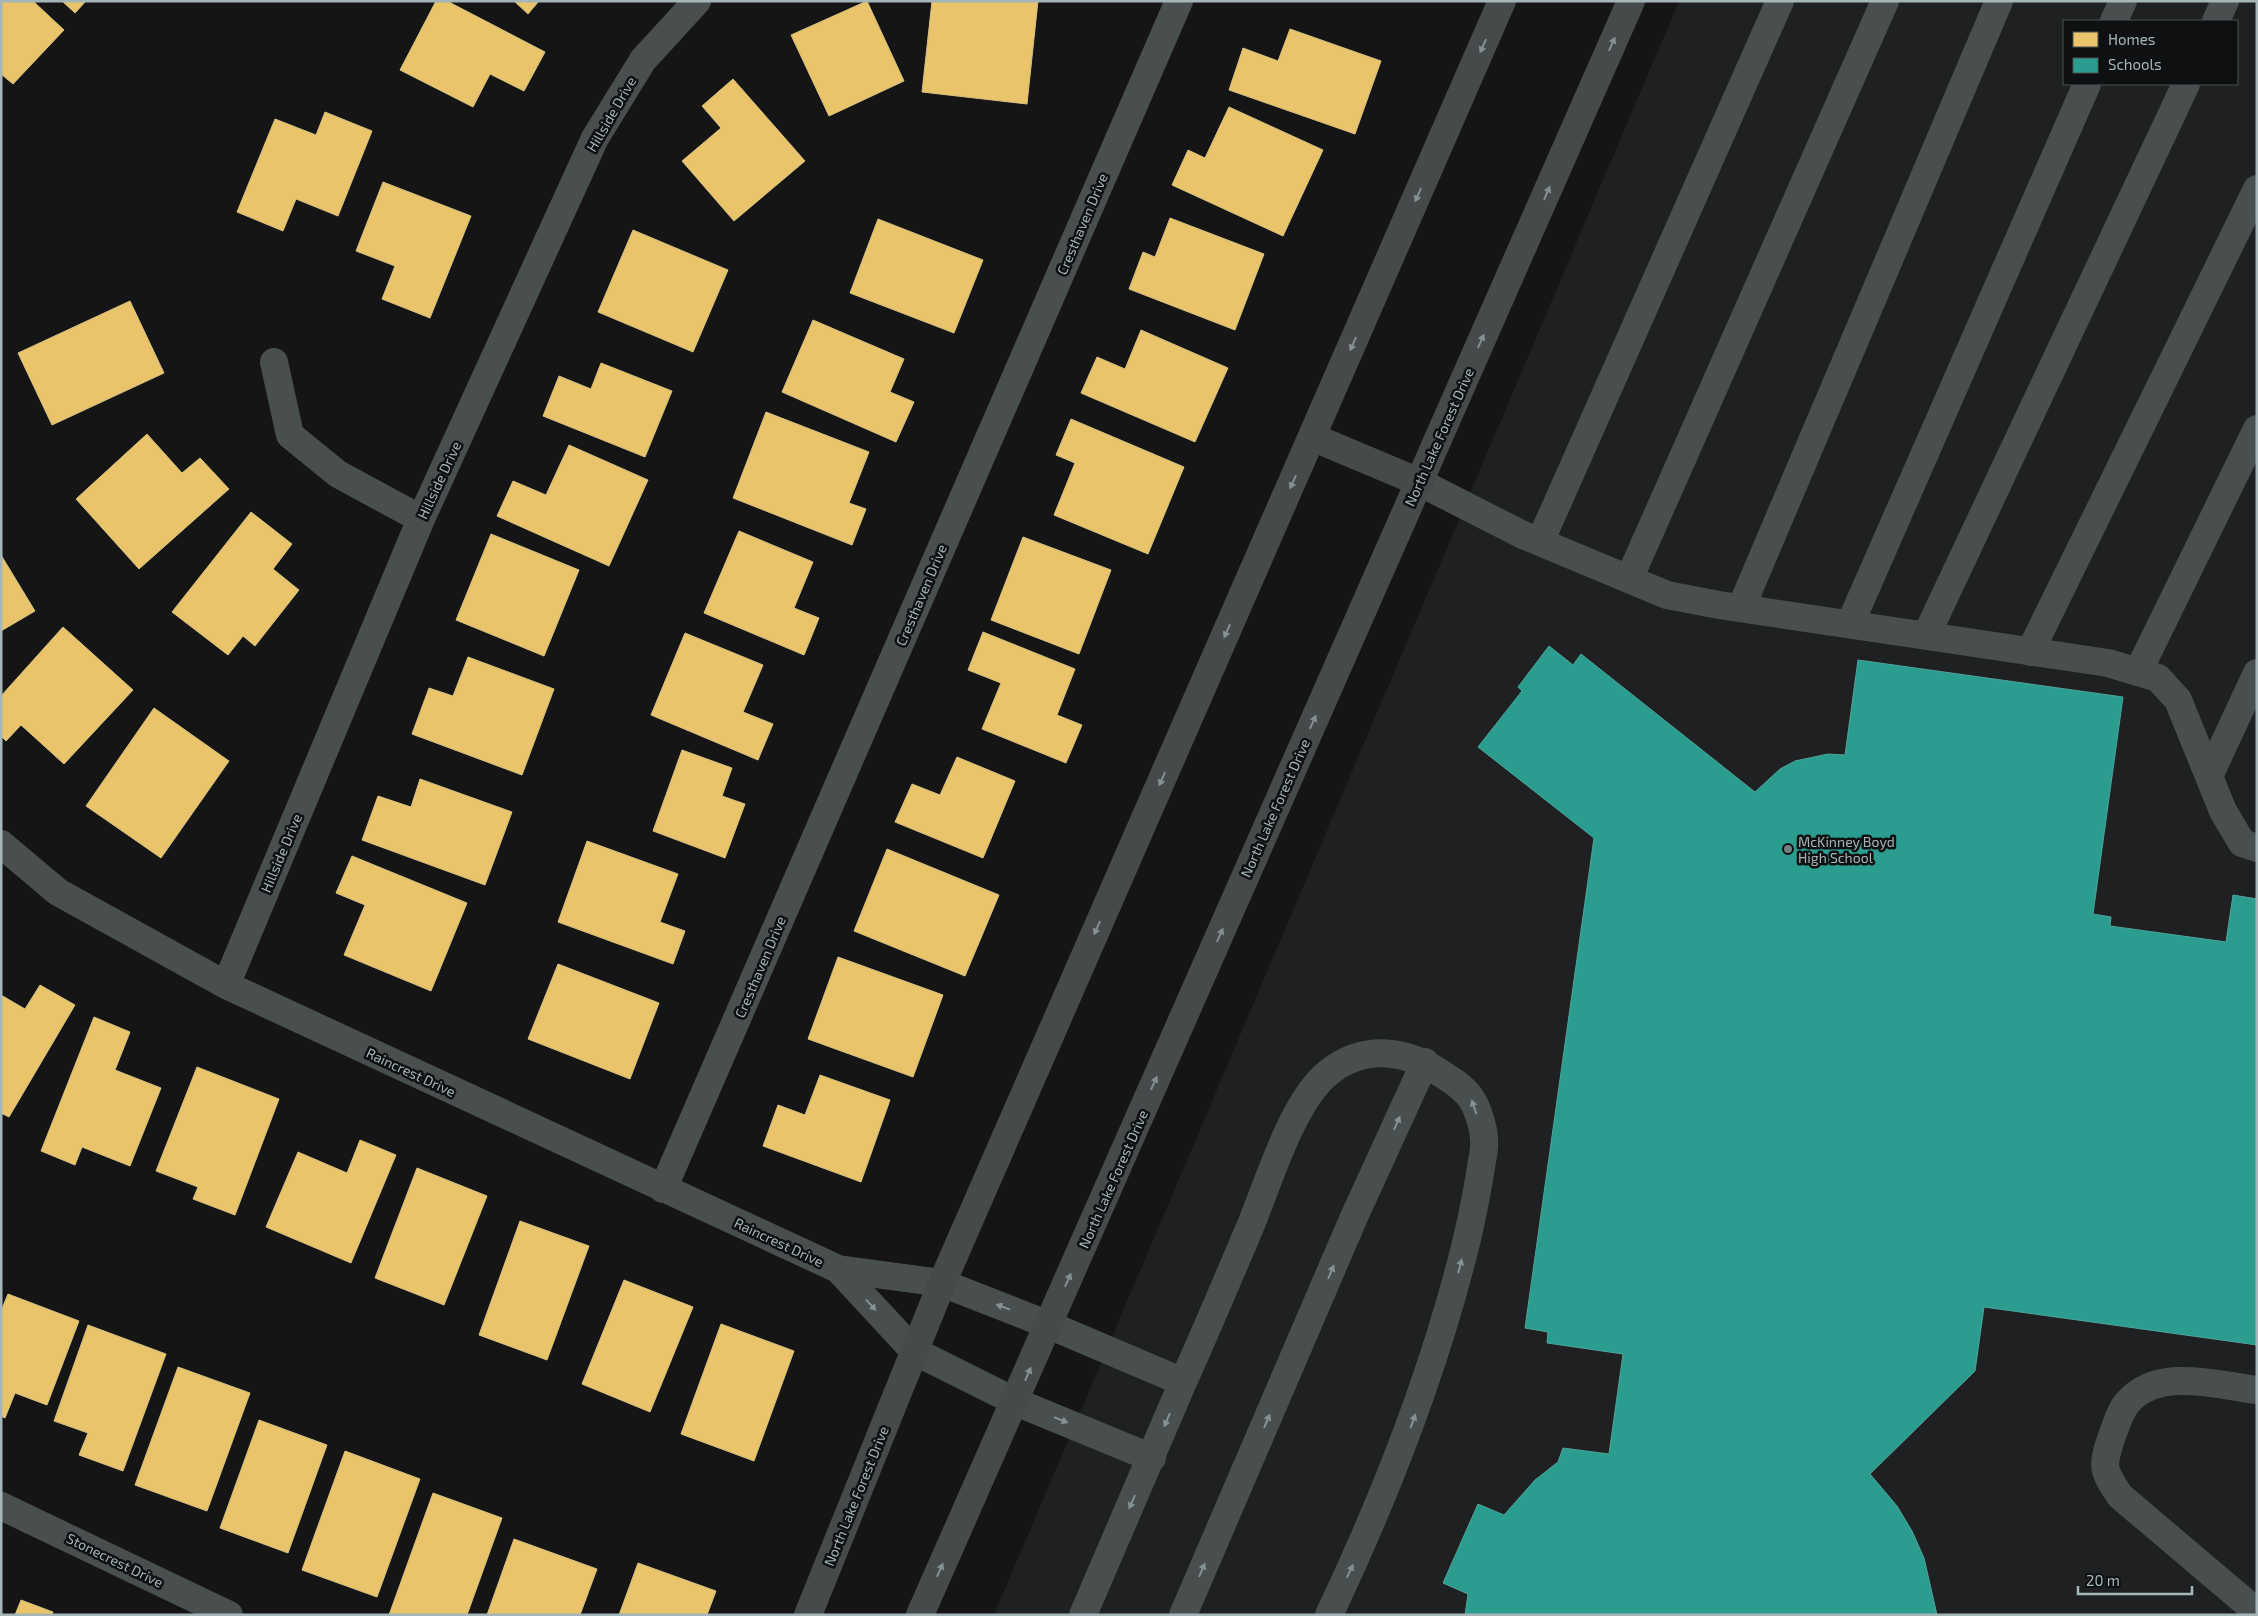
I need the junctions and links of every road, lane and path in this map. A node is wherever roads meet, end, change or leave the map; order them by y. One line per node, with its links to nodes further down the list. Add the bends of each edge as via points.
1 (697, 1): 19 (street, Hillside Drive, via 643,60 596,138)
2 (1179, 1): 33 (street, Cresthaven Drive)
3 (1502, 1): 17 (main road, North Lake Forest Drive, one-way to 17)
4 (1631, 1): 18 (main road, North Lake Forest Drive, one-way to 4)
5 (1780, 1): 20 (street)
6 (1885, 1): 21 (street)
7 (1999, 1): 22 (street)
8 (2123, 1): 10 (street)
9 (2225, 1): 11 (street)
10 (2114, 20)
11 (2216, 20)
12 (2087, 85): 23 (street)
13 (2186, 85): 24 (street)
14 (2257, 189): 25 (street)
15 (274, 362): 19 (street, via 290,435 338,474)
16 (2257, 429): 26 (street)
17 (1312, 437): 18 (main road); 35 (main road, North Lake Forest Drive, one-way to 35)
18 (1419, 482): 20 (street); 36 (main road, North Lake Forest Drive, one-way to 18)
19 (421, 519): 31 (street, Hillside Drive)
20 (1540, 542): 21 (street)
21 (1629, 579): 22 (street, via 1667,595)
22 (1741, 608): 23 (street)
23 (1850, 624): 24 (street)
24 (1926, 636): 25 (street)
25 (2030, 652): 26 (street, via 2108,663)
26 (2138, 672): 28 (street, via 2158,678 2178,700)
27 (2257, 673): 28 (street)
28 (2209, 776): 30 (street, via 2223,811 2242,843)
29 (1, 844): 31 (street, Raincrest Drive, via 58,892)
30 (2257, 848)
31 (226, 985): 33 (street, Raincrest Drive)
32 (1425, 1062): 38 (street, via 1378,1053 1350,1058 1327,1074 1304,1101); 48 (street, one-way to 32, via 1354,1217); 49 (street, one-way to 32, via 1414,1418 1458,1274 1477,1195 1485,1141 1473,1100 1460,1086)
33 (663, 1189): 34 (street, Raincrest Drive)
34 (838, 1269): 35 (street, Raincrest Drive); 37 (street, Raincrest Drive, one-way to 37)
35 (942, 1284): 36 (street, Raincrest Drive, one-way to 35); 37 (main road, North Lake Forest Drive)
36 (1048, 1325): 38 (street, Raincrest Drive); 40 (main road, North Lake Forest Drive, one-way to 36)
37 (914, 1351): 40 (street, Raincrest Drive); 45 (main road, North Lake Forest Drive)
38 (1183, 1382): 41 (street, one-way to 41)
39 (2257, 1390): 43 (street, via 2189,1382 2166,1382 2146,1388 2128,1402 2104,1460 2105,1474 2120,1496)
40 (1016, 1402): 41 (street, Raincrest Drive, one-way to 41); 46 (main road, North Lake Forest Drive, one-way to 40)
41 (1152, 1458): 47 (street, one-way to 47)
42 (1, 1506): 44 (street, Stonecrest Drive)
43 (2257, 1612)
44 (229, 1615)
45 (808, 1615)
46 (920, 1615)
47 (1083, 1615)
48 (1183, 1615)
49 (1329, 1615)

